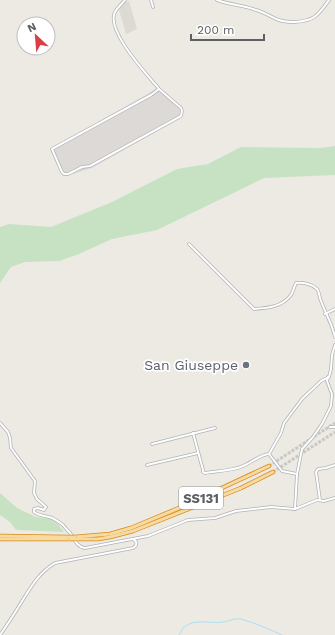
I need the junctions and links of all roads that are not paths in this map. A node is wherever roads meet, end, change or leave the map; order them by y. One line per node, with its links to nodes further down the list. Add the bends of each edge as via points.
1 (125, 0): 6 (street, via 114,13 116,30 126,48)
2 (151, 0): 5 (street)
3 (217, 0): 4 (street, via 257,10 286,22 314,18)
4 (329, 0)
5 (153, 7)
6 (159, 90): 6 (street, via 52,149 62,172 68,174 90,166 181,116 181,108)
7 (189, 244): 9 (street, via 254,309 280,305 292,294 296,283 300,283 318,290)
8 (335, 309): 9 (street)
9 (325, 314): 10 (street)
10 (335, 337)
11 (335, 345): 12 (street)
12 (328, 377): 20 (street, via 302,399 284,423); 25 (street, via 332,394 330,406 322,424 302,449)
13 (0, 424): 33 (street, via 8,432 11,448 35,481 36,499 46,507 44,510 34,509 34,512 62,524 81,548)
14 (330, 427): 15 (street)
15 (335, 427)
16 (215, 428): 17 (street)
17 (193, 433): 18 (street); 19 (street)
18 (152, 444)
19 (198, 452): 20 (street, via 205,473 241,467); 22 (street)
20 (269, 454): 25 (street, via 282,471)
21 (335, 465): 27 (street, via 316,470)
22 (147, 466)
23 (269, 466): 29 (highway, SS131)
24 (273, 472): 30 (highway, SS131, via 241,488)
25 (297, 474): 28 (street)
26 (335, 498): 27 (street)
27 (320, 500): 28 (street)
28 (295, 509): 33 (street, via 271,507 236,511 215,518 188,520 148,536)
29 (141, 524): 30 (highway); 32 (highway, SS131, via 110,534)
30 (146, 526): 32 (highway, SS131, via 110,537)
31 (0, 537): 32 (highway, SS131, bridge)
32 (76, 538)
33 (133, 539): 34 (street, via 136,541 134,548 51,565 30,588)
34 (0, 635)

